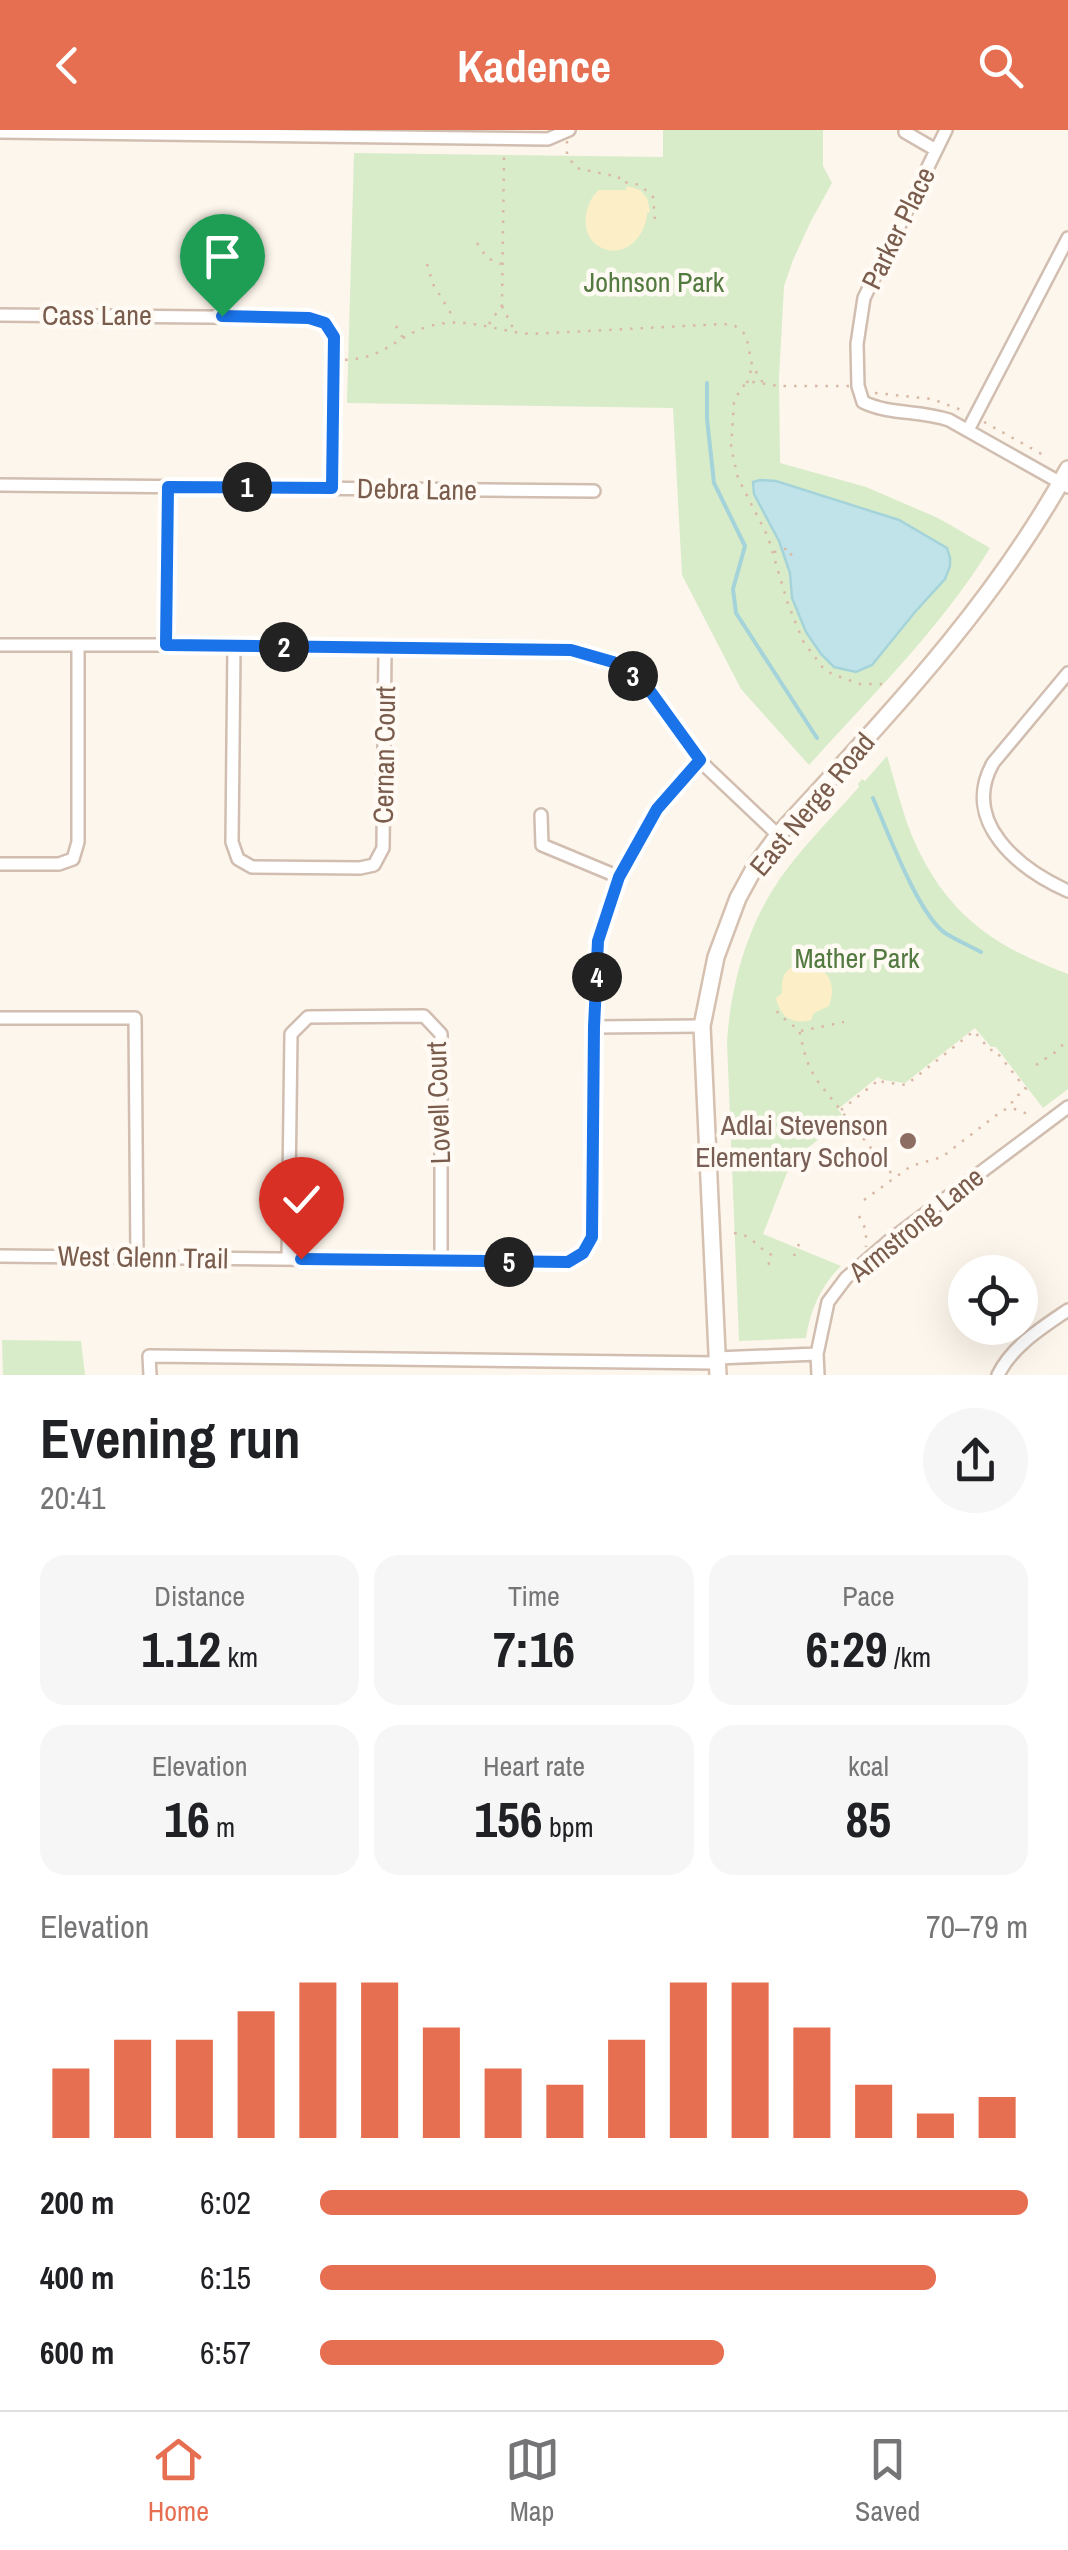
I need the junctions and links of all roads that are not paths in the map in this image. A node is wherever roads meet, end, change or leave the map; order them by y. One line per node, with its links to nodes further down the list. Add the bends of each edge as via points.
1 (946, 130): 6 (street, Parker Place)
2 (38, 131): 3 (street); 4 (street, via 548,139)
3 (0, 132)
4 (567, 132)
5 (905, 132): 6 (street)
6 (936, 150): 9 (street, Parker Place, via 864,298 858,386 862,402 880,410 928,413)
7 (1068, 238): 9 (street)
8 (0, 315): 13 (street, Cass Lane, via 325,323 334,337)
9 (968, 430): 10 (street)
10 (1066, 480): 23 (main road, East Nerge Road, via 939,657)
11 (0, 485): 12 (street, Debra Lane)
12 (168, 487): 13 (street, Debra Lane); 17 (street)
13 (332, 488): 14 (street, Debra Lane)
14 (594, 490)
15 (0, 645): 16 (street)
16 (78, 645): 17 (street); 24 (street, via 73,859)
17 (166, 645): 18 (street)
18 (234, 646): 19 (street); 19 (street, Cernan Court, via 232,842 238,859 252,867 374,866 382,848)
19 (385, 649): 21 (street, via 571,650 613,662 645,684)
20 (1068, 672): 26 (street, via 993,763 982,800 1011,855)
21 (700, 760): 23 (street); 25 (street, via 657,809)
22 (541, 814): 25 (street, via 542,845)
23 (778, 835): 28 (main road, East Nerge Road, via 738,898 716,957)
24 (0, 864)
25 (619, 877): 29 (street, via 598,941)
26 (1068, 891)
27 (0, 1018): 32 (street, via 135,1018)
28 (702, 1026): 29 (street); 37 (main road, East Nerge Road)
29 (594, 1027): 34 (street, West Glenn Trail, via 592,1237 583,1253 568,1262)
30 (1068, 1107): 36 (street, Armstrong Lane, via 846,1278 828,1302)
31 (0, 1256): 32 (street, West Glenn Trail)
32 (137, 1257): 33 (street, West Glenn Trail)
33 (288, 1259): 34 (street, West Glenn Trail); 34 (street, Lovell Court, via 291,1034 308,1018 424,1016 441,1034)
34 (441, 1261)
35 (1068, 1310): 40 (street, via 1029,1338)
36 (818, 1354): 37 (street); 39 (street, Armstrong Lane)
37 (717, 1365): 38 (street, via 149,1356)
38 (150, 1375)
39 (818, 1375)
40 (998, 1375)

